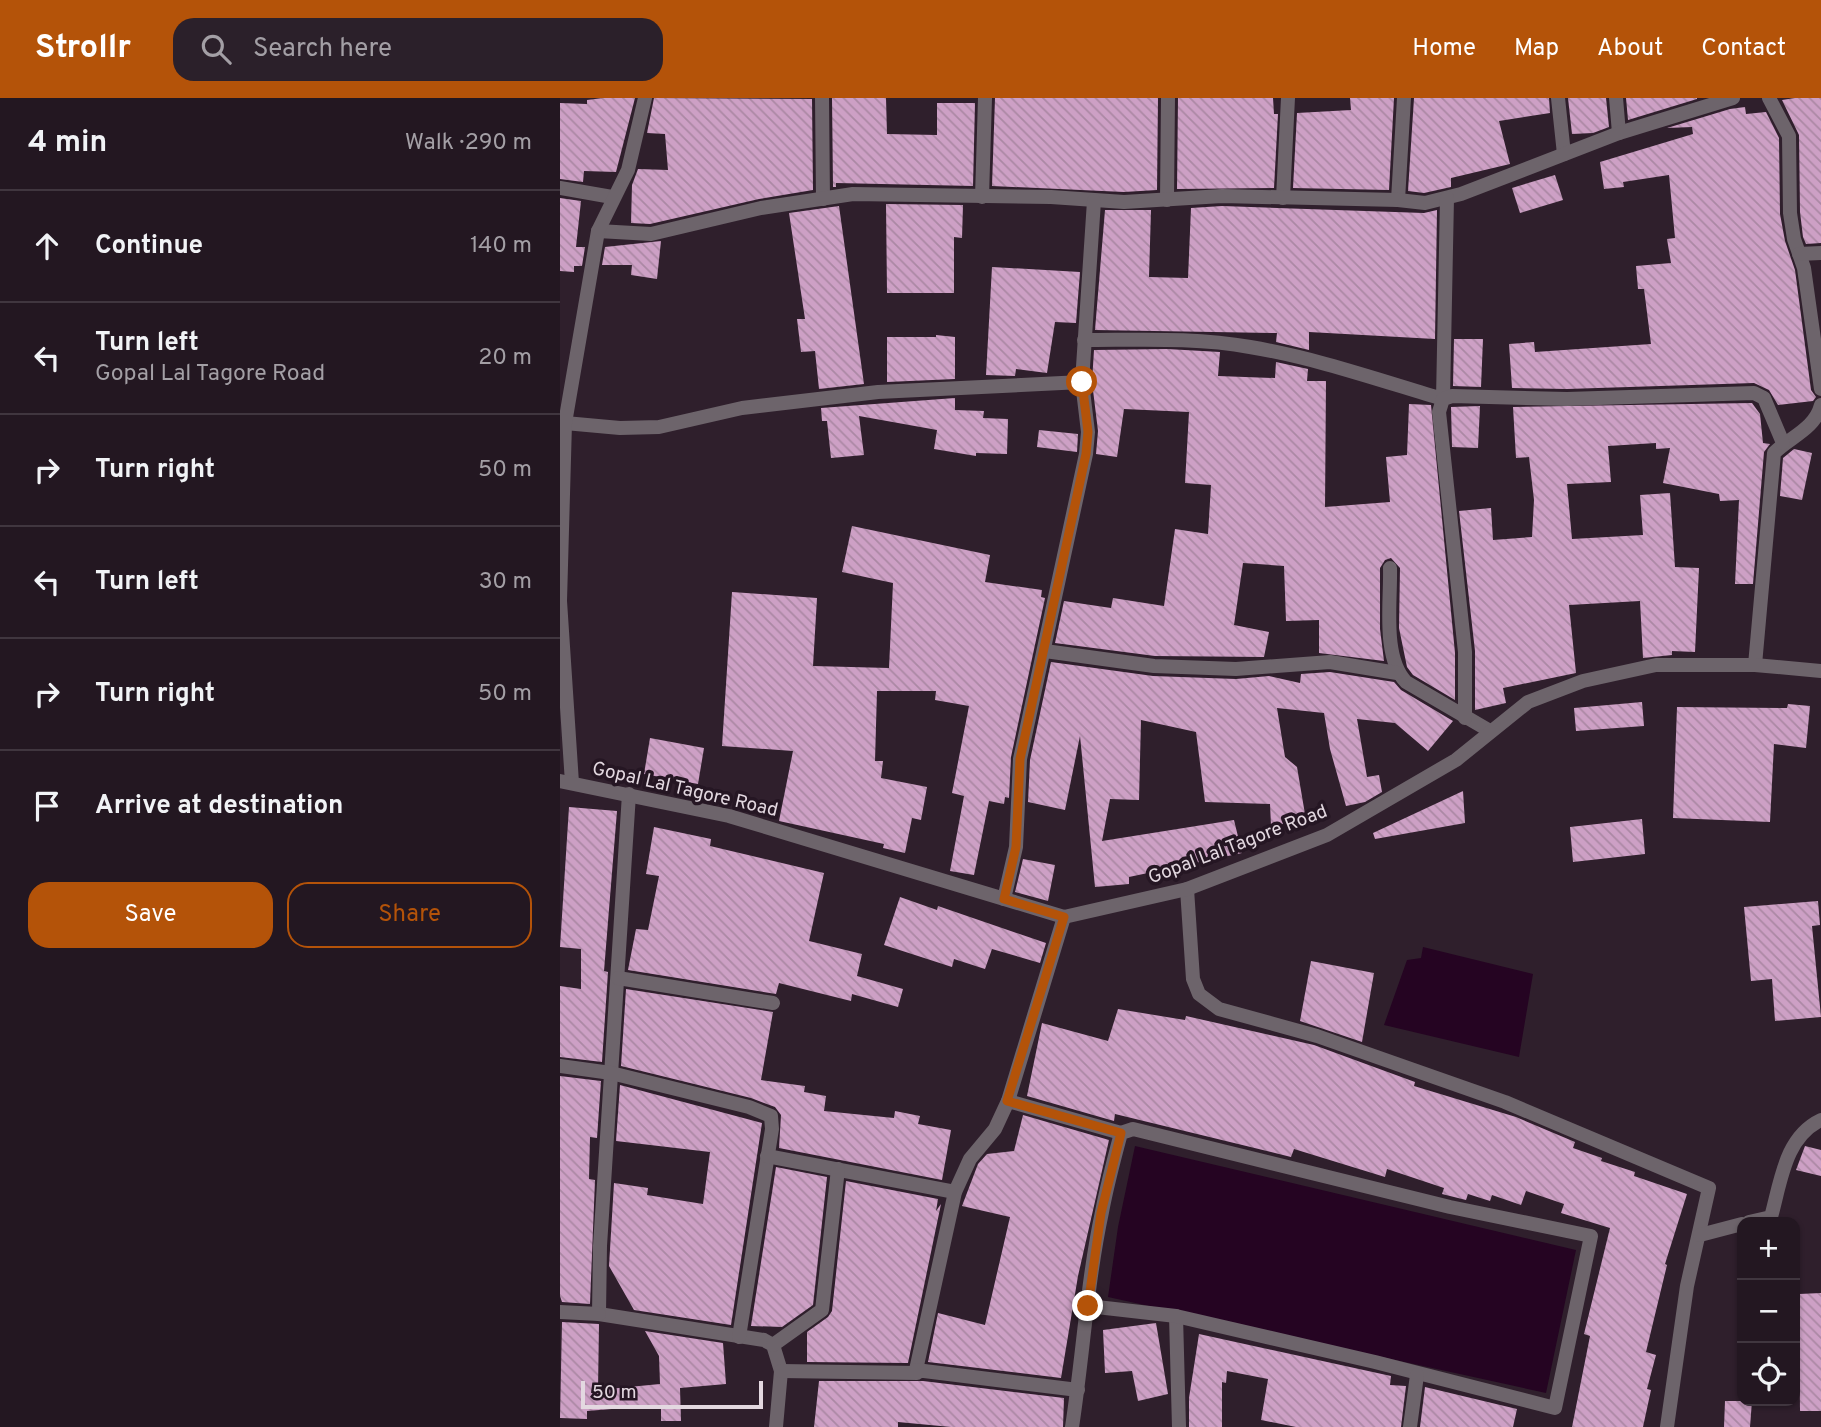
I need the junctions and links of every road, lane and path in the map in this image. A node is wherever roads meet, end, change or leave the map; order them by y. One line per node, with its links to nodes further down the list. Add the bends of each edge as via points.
1 (645, 98): 14 (street, via 628,170)
2 (822, 98): 18 (street)
3 (985, 98): 15 (street)
4 (1168, 98): 19 (street)
5 (1288, 98): 16 (street)
6 (1404, 98): 20 (street)
7 (1558, 98): 12 (street)
8 (1616, 98): 11 (street)
9 (1733, 98): 11 (street)
10 (1769, 98): 24 (street, via 1788,136 1790,213)
11 (1619, 133): 12 (street)
12 (1564, 154): 17 (street)
13 (560, 188): 14 (street)
14 (612, 197): 22 (street)
15 (982, 197): 18 (street, via 853,194); 21 (street)
16 (1283, 198): 19 (street); 20 (street)
17 (1447, 198): 20 (street, via 1425,203); 28 (street)
18 (822, 199): 22 (street, via 651,234)
19 (1167, 200): 21 (street)
20 (1398, 200)
21 (1094, 201): 25 (street)
22 (598, 231): 30 (street)
23 (1821, 253): 24 (street)
24 (1799, 254): 27 (street)
25 (1084, 340): 26 (street); 28 (street, via 1202,341 1251,347)
26 (1082, 382): 30 (street, via 878,392 742,408 659,427); 33 (street, via 1086,454)
27 (1821, 389)
28 (1443, 399): 31 (street, via 1754,393 1764,398); 37 (street, via 1439,412 1465,652)
29 (1821, 405): 31 (street, via 1808,427)
30 (565, 423): 39 (street, via 561,601)
31 (1783, 443): 34 (street, via 1774,453 1771,471)
32 (1390, 568): 36 (street, via 1391,639)
33 (1045, 651): 36 (street, via 1154,666 1236,669 1330,662); 42 (street, via 1020,759 1016,847)
34 (1755, 665): 35 (street, Gopal Lal Tagore Road); 38 (street, Gopal Lal Tagore Road, via 1656,665 1583,681 1528,702)
35 (1821, 671)
36 (1397, 673): 37 (street)
37 (1465, 718): 38 (street)
38 (1489, 731): 41 (street, Gopal Lal Tagore Road, via 1457,760 1327,835)
39 (566, 782): 40 (street, Gopal Lal Tagore Road)
40 (629, 794): 42 (street, Gopal Lal Tagore Road, via 729,816); 44 (street)
41 (1186, 888): 43 (street, Gopal Lal Tagore Road); 56 (street, via 1194,979 1199,993 1219,1009 1317,1036 1505,1102 1709,1188)
42 (1004, 899): 43 (street, Gopal Lal Tagore Road)
43 (1064, 917): 48 (street)
44 (618, 978): 45 (street); 47 (street)
45 (773, 1003)
46 (560, 1066): 47 (street)
47 (611, 1073): 51 (street, via 768,1114 772,1129); 59 (street)
48 (1007, 1101): 50 (street); 53 (street, via 995,1129 970,1158)
49 (1821, 1120): 54 (street, via 1806,1127 1791,1148)
50 (1121, 1133): 57 (street, via 1101,1213); 65 (street, via 1133,1129 1450,1207 1591,1236 1555,1408)
51 (767, 1156): 52 (street); 61 (street)
52 (838, 1169): 53 (street); 62 (street, via 822,1310)
53 (955, 1192): 63 (street)
54 (1771, 1217)
55 (1737, 1225): 56 (street)
56 (1700, 1235): 71 (street, via 1687,1286)
57 (1088, 1306): 60 (street); 66 (street)
58 (560, 1312): 59 (street)
59 (599, 1314): 61 (street)
60 (1176, 1317): 65 (street); 69 (street)
61 (739, 1337): 62 (street)
62 (773, 1345): 64 (street)
63 (916, 1370): 64 (street); 66 (street)
64 (781, 1371): 67 (street)
65 (1417, 1375): 70 (street)
66 (1078, 1390): 68 (street)
67 (776, 1427)
68 (1072, 1427)
69 (1179, 1427)
70 (1410, 1427)
71 (1667, 1427)

